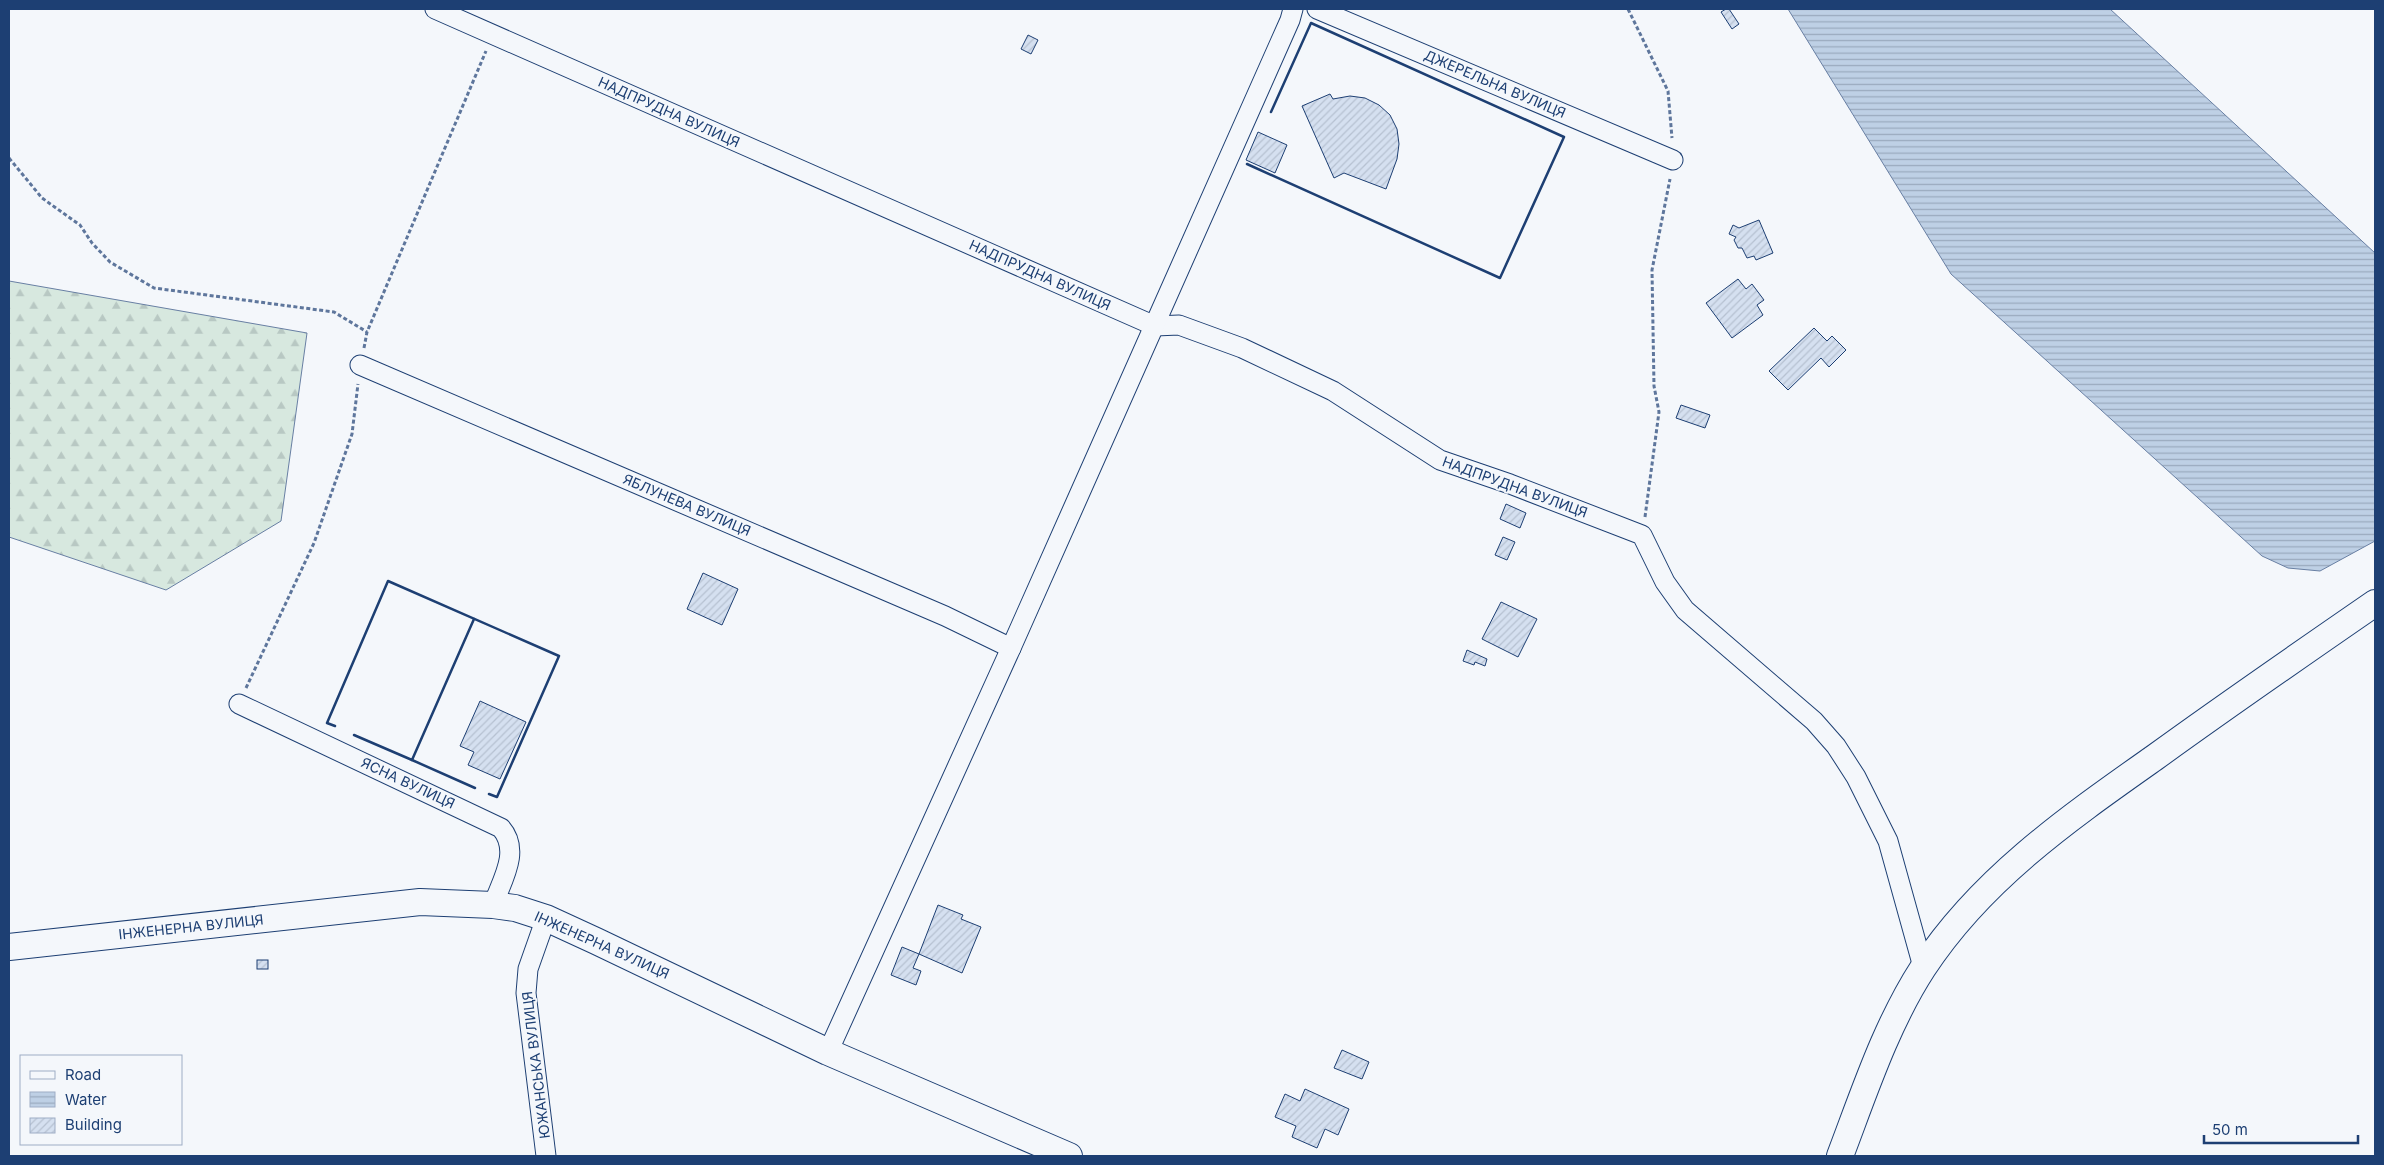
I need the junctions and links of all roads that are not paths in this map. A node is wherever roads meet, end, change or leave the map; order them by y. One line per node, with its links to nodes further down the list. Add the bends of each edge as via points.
1 (435, 9): 5 (street, НАДПРУДНА ВУЛИЦЯ)
2 (1293, 9): 5 (street)
3 (1317, 9): 4 (street, ДЖЕРЕЛЬНА ВУЛИЦЯ)
4 (1674, 160)
5 (1155, 326): 8 (street); 13 (street, НАДПРУДНА ВУЛИЦЯ, via 1179,325 1242,348 1333,391 1440,460 1642,535 1665,582 1685,610 1814,721 1836,746 1856,777 1888,841)
6 (360, 365): 8 (street, ЯБЛУНЕВА ВУЛИЦЯ, via 936,612)
7 (2375, 603): 13 (street, via 2090,803 2018,860 1968,910)
8 (1012, 648): 14 (street)
9 (239, 704): 10 (street, ЯСНА ВУЛИЦЯ, via 501,828 510,841 511,856)
10 (493, 905): 11 (street, ІНЖЕНЕРНА ВУЛИЦЯ); 12 (street, ІНЖЕНЕРНА ВУЛИЦЯ, via 420,902)
11 (546, 918): 14 (street, ІНЖЕНЕРНА ВУЛИЦЯ); 15 (street, ЮЖАНСЬКА ВУЛИЦЯ, via 528,969 526,993)
12 (9, 947)
13 (1923, 967): 17 (street, via 1898,1012)
14 (828, 1052): 16 (street, ІНЖЕНЕРНА ВУЛИЦЯ)
15 (546, 1156)
16 (1069, 1156)
17 (1840, 1156)

